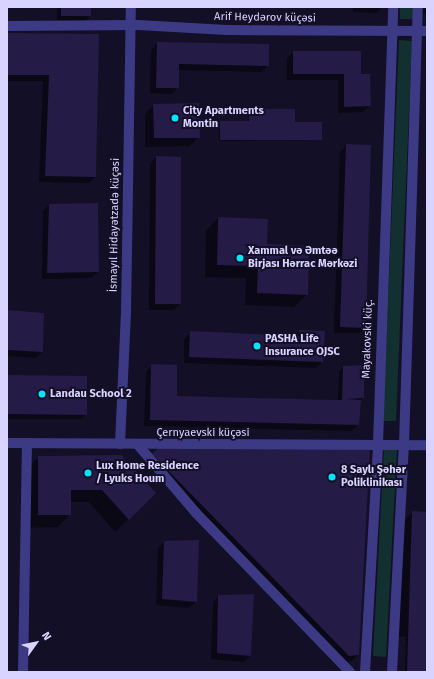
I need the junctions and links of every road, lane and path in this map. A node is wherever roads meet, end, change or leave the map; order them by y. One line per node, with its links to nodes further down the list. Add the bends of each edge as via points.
1 (130, 7): 4 (street, İsmayıl Hidayətzadə küçəsi)
2 (393, 7): 6 (street, Mayakovski küç.)
3 (418, 7): 7 (street)
4 (130, 25): 5 (street, Arif Heydərov küçəsi); 6 (street, Arif Heydərov küçəsi, via 227,30); 10 (street, İsmayıl Hidayətzadə küçəsi, via 126,306)
5 (7, 26)
6 (392, 32): 7 (street, Arif Heydərov küçəsi); 11 (street, Mayakovski küç.)
7 (422, 32): 13 (street)
8 (27, 443): 9 (street, Çernyaevski küçəsi); 10 (street, Çernyaevski küçəsi); 15 (street)
9 (7, 444)
10 (120, 444): 12 (street, Çernyaevski küçəsi)
11 (378, 444): 12 (street, Çernyaevski küçəsi); 13 (street, Çernyaevski küçəsi); 17 (street, Mayakovski küç.)
12 (138, 445): 16 (street, via 196,513)
13 (404, 445): 14 (street, Çernyaevski küçəsi); 18 (street)
14 (427, 445)
15 (23, 672)
16 (350, 672)
17 (365, 672)
18 (392, 672)

